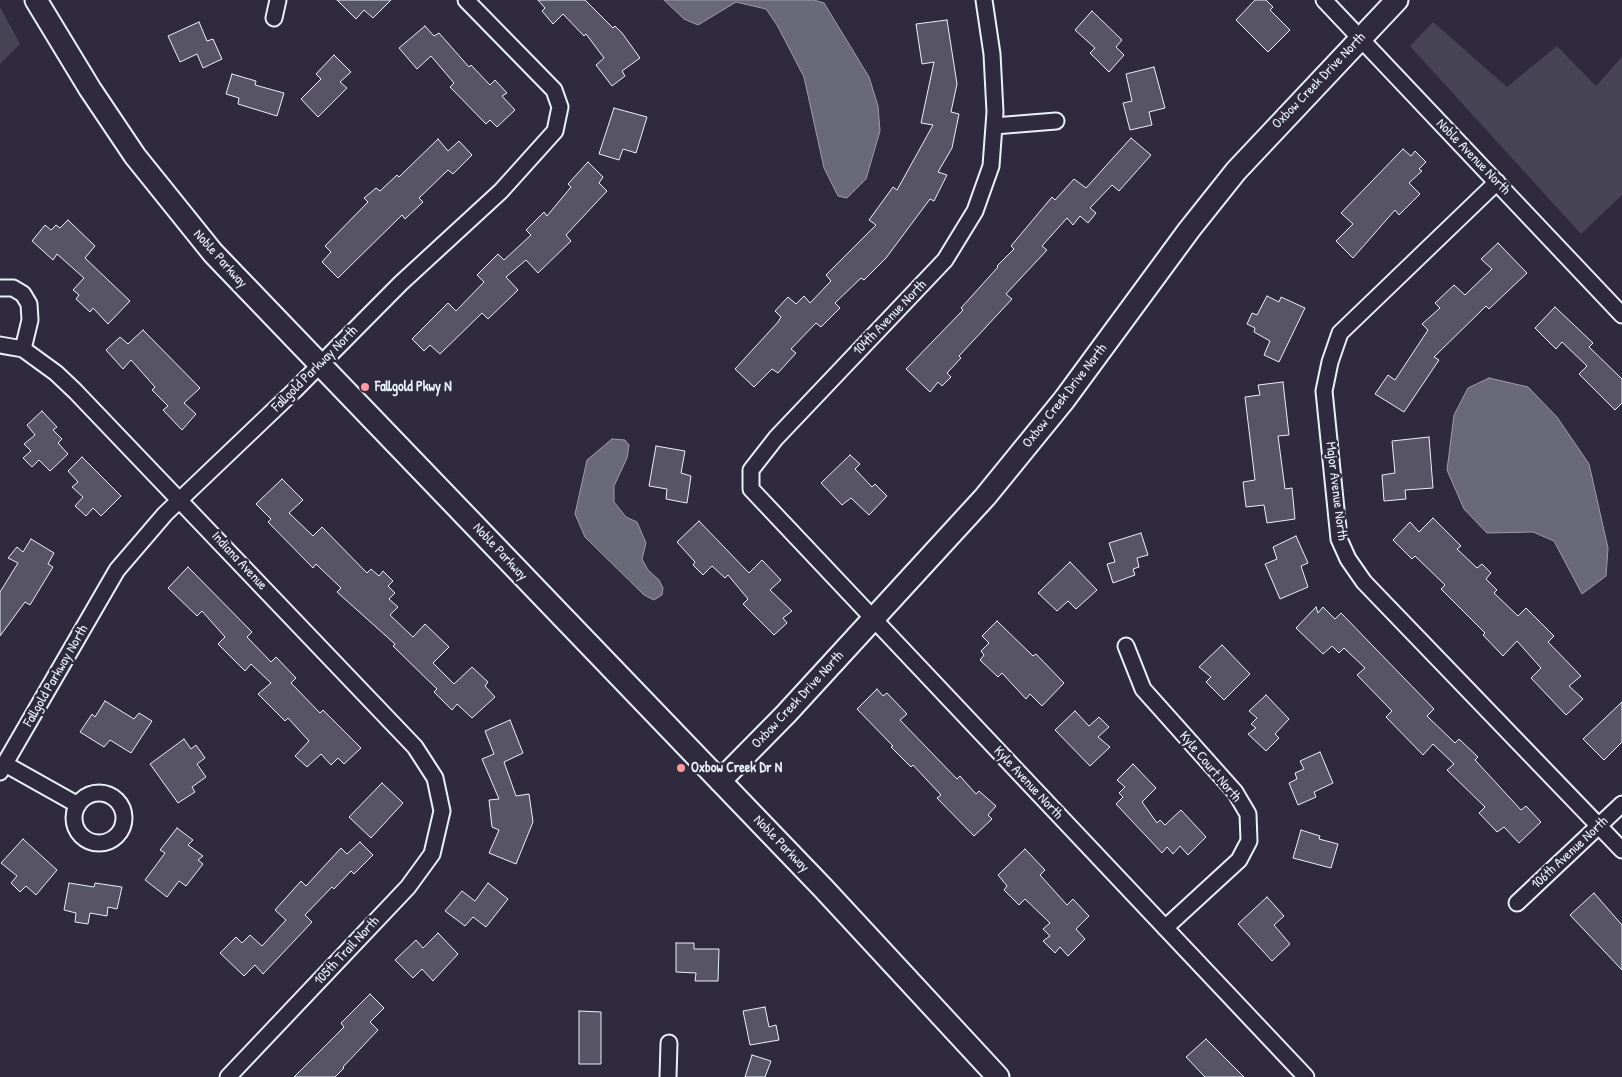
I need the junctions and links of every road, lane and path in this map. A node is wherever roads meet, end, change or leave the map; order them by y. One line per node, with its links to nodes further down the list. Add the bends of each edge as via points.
1 (36, 0): 16 (main road, Noble Parkway, via 94,96 157,186 213,253)
2 (278, 0): 7 (street)
3 (466, 0): 16 (street, Fallgold Parkway North, via 554,90 560,108 555,131 501,191 401,283)
4 (984, 0): 10 (street, 104th Avenue North, via 992,54)
5 (1324, 0): 8 (street, Noble Avenue North)
6 (1397, 0): 8 (main road, Oxbow Creek Drive North)
7 (274, 18)
8 (1360, 38): 11 (street, Noble Avenue North); 19 (main road, Oxbow Creek Drive North, via 1230,178 1034,438 963,522)
9 (1056, 121): 10 (street)
10 (994, 126): 17 (street, 104th Avenue North, via 990,166 975,211 945,260 776,438 751,470)
11 (1496, 182): 13 (street, Noble Avenue North); 26 (street, Major Avenue North, via 1340,334 1324,391 1339,539 1364,582)
12 (0, 288): 15 (street, via 13,288 30,304)
13 (1622, 315)
14 (0, 345): 15 (street, Indiana Avenue)
15 (23, 349): 18 (street, Indiana Avenue, via 56,373)
16 (321, 363): 18 (street, Fallgold Parkway North); 22 (main road, Noble Parkway)
17 (751, 489): 19 (street, Kyle Avenue North)
18 (181, 500): 21 (street, Fallgold Parkway North, via 117,570); 25 (street, Indiana Avenue, via 415,747 435,778)
19 (874, 618): 22 (main road, Oxbow Creek Drive North); 29 (street, Kyle Avenue North)
20 (1126, 646): 29 (street, Kyle Court North, via 1143,689 1235,792 1248,814 1249,842 1238,860)
21 (2, 768): 24 (street, Fallgold Parkway North)
22 (720, 781): 33 (main road, Noble Parkway)
23 (1622, 804): 26 (street, 106th Avenue North)
24 (78, 805)
25 (442, 811): 31 (street, 105th Trail North, via 432,854 408,887)
26 (1599, 826): 27 (street, Major Avenue North); 28 (street, 106th Avenue North)
27 (1622, 850)
28 (1517, 903)
29 (1165, 928): 34 (street, Kyle Avenue North)
30 (668, 1043): 32 (street)
31 (228, 1077)
32 (668, 1077)
33 (998, 1077)
34 (1306, 1077)

